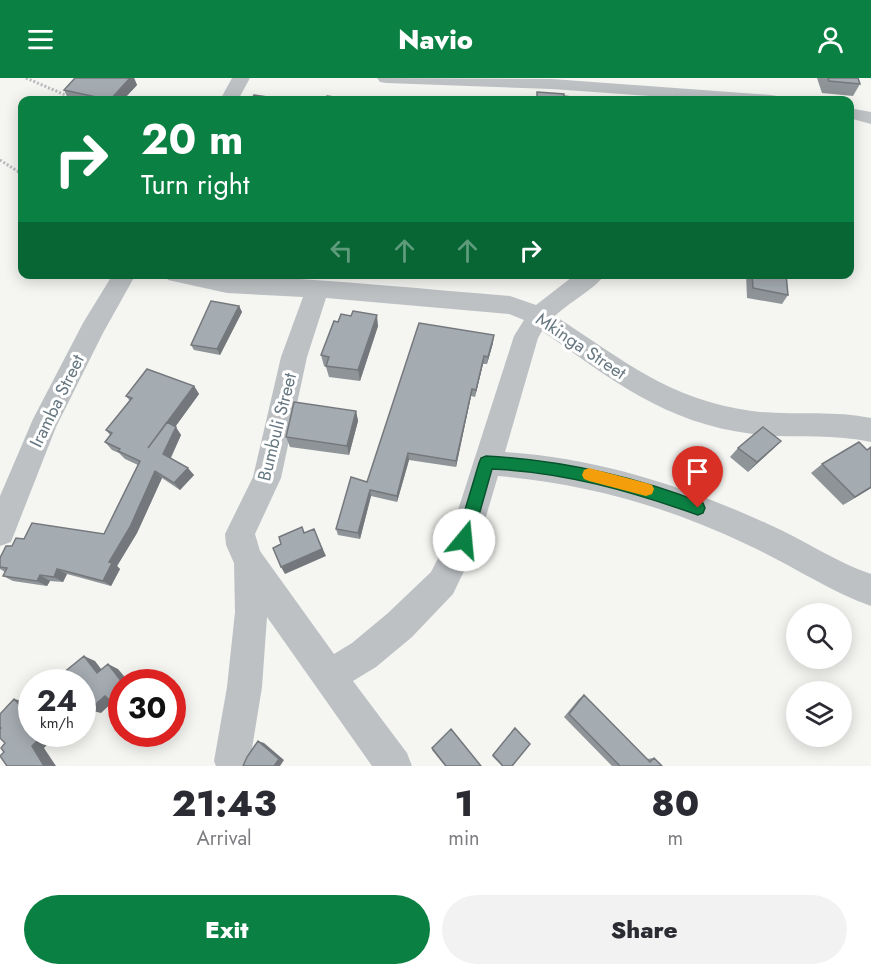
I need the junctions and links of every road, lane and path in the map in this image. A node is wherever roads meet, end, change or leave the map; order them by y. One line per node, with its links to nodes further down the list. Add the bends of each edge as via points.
1 (26, 78): 5 (path)
2 (241, 78): 6 (street)
3 (386, 78): 4 (street)
4 (597, 83): 7 (street)
5 (67, 96)
6 (231, 96)
7 (680, 96)
8 (854, 114): 9 (street)
9 (871, 118)
10 (0, 160): 11 (path)
11 (18, 171)
12 (122, 279): 19 (street, Iramba Street, via 43,427)
13 (199, 279): 15 (street, Mkinga Street, via 227,285)
14 (587, 279): 16 (street)
15 (317, 289): 16 (street, Mkinga Street, via 510,305); 20 (street, Bumbuli Street, via 292,367 267,478 240,534)
16 (538, 316): 17 (street, Mkinga Street, via 621,373 710,416 752,424 838,424); 18 (street, via 526,336)
17 (871, 430)
18 (486, 463): 21 (street, via 532,465 637,486 759,535); 22 (street, via 464,540 442,583 364,655)
19 (0, 532)
20 (249, 562): 22 (street, Bumbuli Street); 23 (street, Bumbuli Street, via 249,649)
21 (871, 590)
22 (328, 677): 24 (street, Bumbuli Street)
23 (232, 761)
24 (394, 766)

